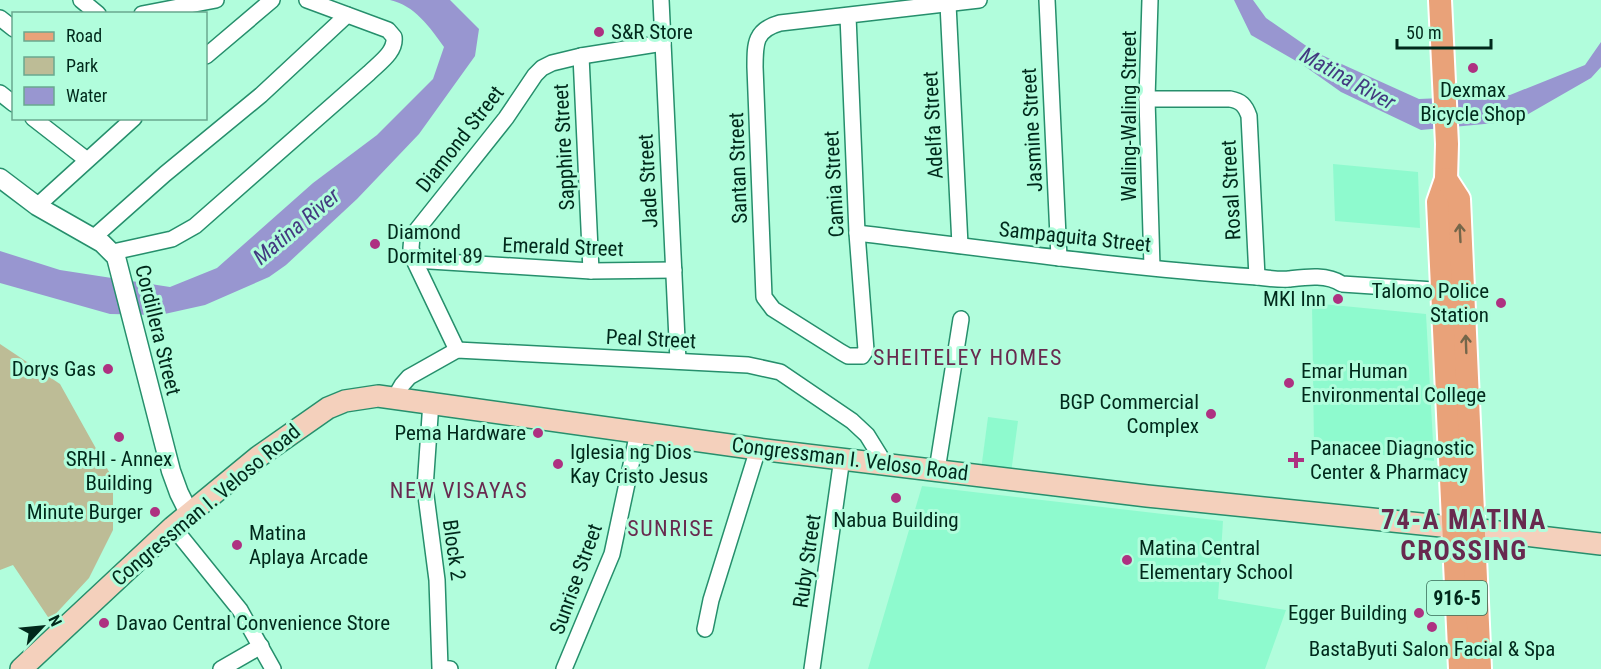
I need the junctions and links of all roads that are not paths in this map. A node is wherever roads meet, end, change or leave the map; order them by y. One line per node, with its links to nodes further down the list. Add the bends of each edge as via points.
1 (81, 0): 11 (street)
2 (216, 0): 12 (street)
3 (272, 0): 18 (street)
4 (307, 0): 13 (street)
5 (661, 0): 17 (street, Jade Street)
6 (979, 0): 10 (street)
7 (1047, 0): 31 (street, Jasmine Street)
8 (1150, 0): 21 (street, Waling-Waling Street)
9 (1440, 0): 38 (main road, 916-5, via 1446,178 1459,199)
10 (948, 4): 14 (street); 30 (street, Adelfa Street)
11 (96, 12)
12 (153, 12)
13 (347, 15): 29 (street, via 261,95); 32 (street, via 392,33 394,46 386,56 195,226 172,240)
14 (848, 16): 28 (street, Camia Street); 41 (street, Santan Street, via 780,22 771,25 756,41 763,292 773,309 848,356 862,356)
15 (0, 18): 16 (street)
16 (12, 27)
17 (663, 43): 19 (street, Diamond Street); 35 (street, Jade Street)
18 (207, 55)
19 (581, 56): 33 (street, Diamond Street, via 552,63 535,75 506,118 412,236); 36 (street, Sapphire Street)
20 (0, 93): 22 (street)
21 (1147, 99): 34 (street, Waling-Waling Street); 37 (street, Rosal Street, via 1230,99 1242,103 1249,116)
22 (12, 102)
23 (36, 120): 25 (street)
24 (131, 120): 25 (street)
25 (87, 160): 27 (street)
26 (0, 178): 27 (street, Cordillera Street)
27 (37, 206): 29 (street, Cordillera Street)
28 (857, 233): 30 (street, Sampaguita Street); 41 (street, Camia Street)
29 (93, 238): 32 (street, Cordillera Street)
30 (960, 245): 31 (street, Sampaguita Street)
31 (1059, 258): 34 (street, Sampaguita Street)
32 (116, 259): 50 (street, Cordillera Street, via 179,493)
33 (414, 260): 36 (street, Emerald Street); 40 (street, Diamond Street)
34 (1152, 267): 37 (street, Sampaguita Street)
35 (674, 270): 36 (street, Emerald Street); 42 (street, Jade Street)
36 (591, 271)
37 (1257, 277): 38 (street, Sampaguita Street, via 1334,288 1342,284)
38 (1453, 291): 51 (main road, 916-5)
39 (961, 319): 49 (street)
40 (457, 350): 42 (street, Peal Street); 43 (street, via 409,377)
41 (866, 350)
42 (678, 361): 48 (street, Peal Street, via 748,365 780,372 852,421 867,435)
43 (395, 398): 44 (main road, Congressman I. Veloso Road); 50 (main road, Congressman I. Veloso Road, via 361,397 328,408 258,457)
44 (431, 402): 45 (main road, Congressman I. Veloso Road); 58 (street, Block 2, via 425,488)
45 (638, 432): 46 (main road, Congressman I. Veloso Road); 59 (street, Sunrise Street, via 612,554)
46 (758, 449): 47 (main road, Congressman I. Veloso Road); 53 (street)
47 (842, 458): 48 (main road, Congressman I. Veloso Road); 60 (street, Ruby Street)
48 (885, 464): 49 (main road, Congressman I. Veloso Road)
49 (937, 470): 51 (main road, Congressman I. Veloso Road)
50 (181, 520): 54 (street); 55 (main road, Congressman I. Veloso Road)
51 (1463, 528): 52 (main road, Congressman I. Veloso Road); 61 (main road, 916-5); 62 (main road, 916-5)
52 (1601, 544)
53 (705, 629)
54 (261, 646): 56 (street); 57 (street)
55 (21, 669)
56 (221, 669)
57 (273, 669)
58 (445, 669)
59 (564, 669)
60 (813, 669)
61 (1460, 669)
62 (1480, 669)

